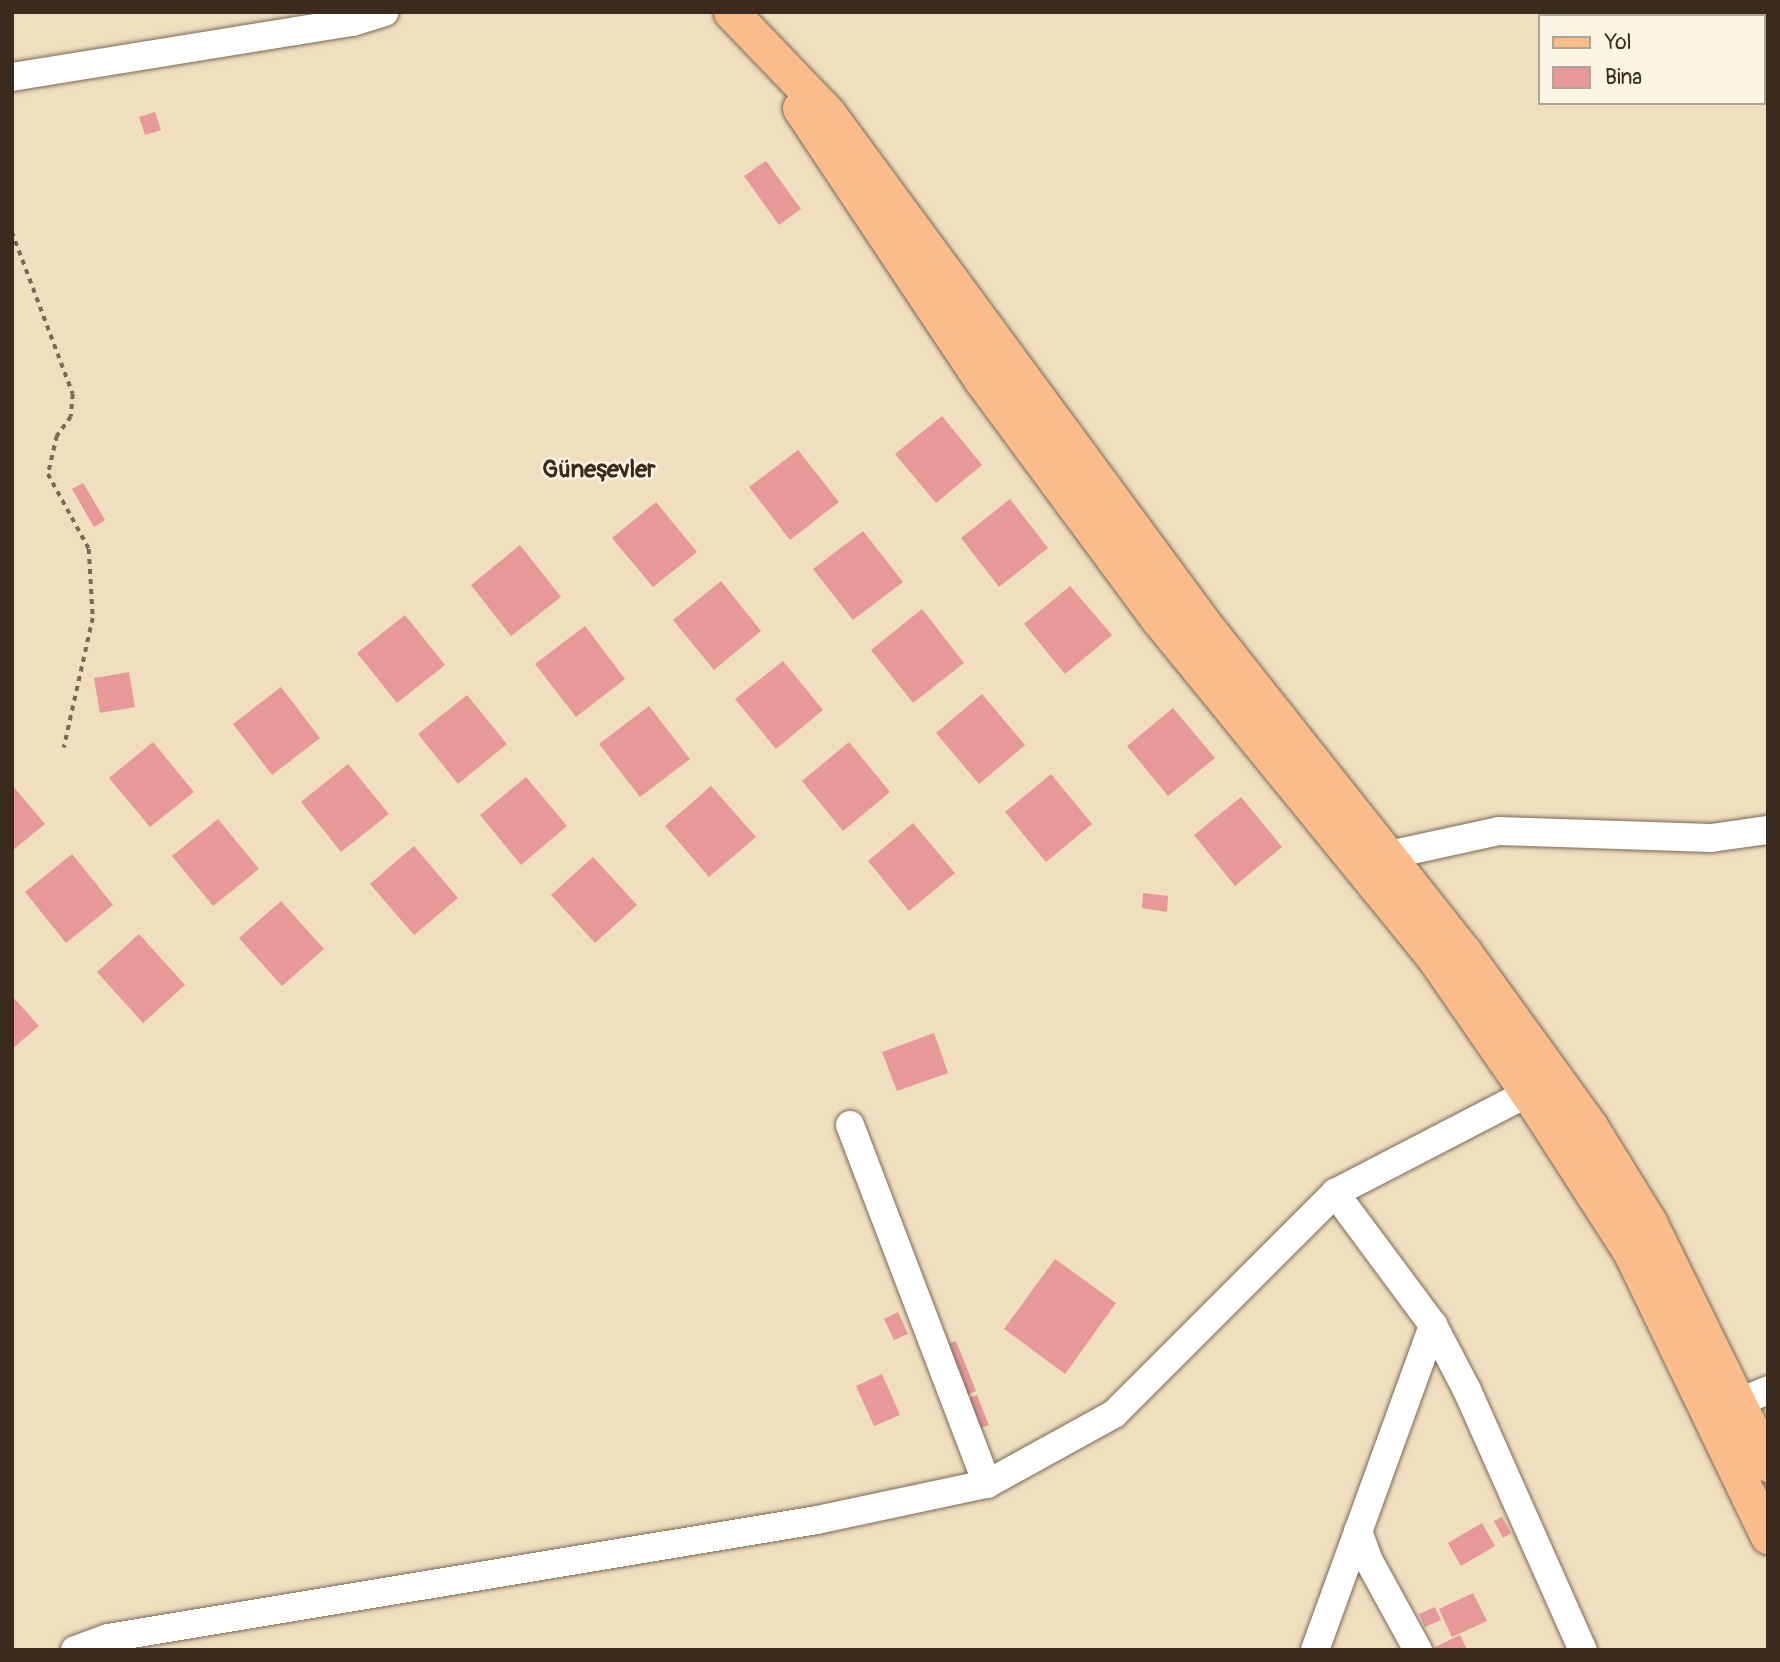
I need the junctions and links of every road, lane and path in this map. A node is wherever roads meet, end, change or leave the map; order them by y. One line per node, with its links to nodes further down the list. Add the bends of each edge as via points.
1 (384, 12): 4 (street, via 352,22)
2 (731, 12): 3 (main road)
3 (772, 60): 8 (main road, via 827,112 1204,624); 9 (main road, via 819,141 982,381 1159,620 1433,957)
4 (12, 77)
5 (12, 232): 6 (path, via 73,394 71,417 57,436 48,474 89,549 93,618)
6 (64, 748)
7 (1768, 830): 8 (street, via 1711,838 1499,831)
8 (1390, 855): 13 (main road, via 1590,1126)
9 (1528, 1093): 11 (street); 17 (main road, via 1630,1251)
10 (850, 1125): 15 (street)
11 (1335, 1193): 12 (street); 15 (street, via 1114,1414)
12 (1433, 1325): 16 (street); 21 (street, via 1467,1390)
13 (1753, 1396): 14 (main road)
14 (1768, 1464)
15 (987, 1484): 18 (street, via 817,1520 108,1638)
16 (1358, 1531): 19 (street); 20 (street, via 1369,1561)
17 (1768, 1536)
18 (75, 1650)
19 (1315, 1650)
20 (1418, 1650)
21 (1583, 1650)

